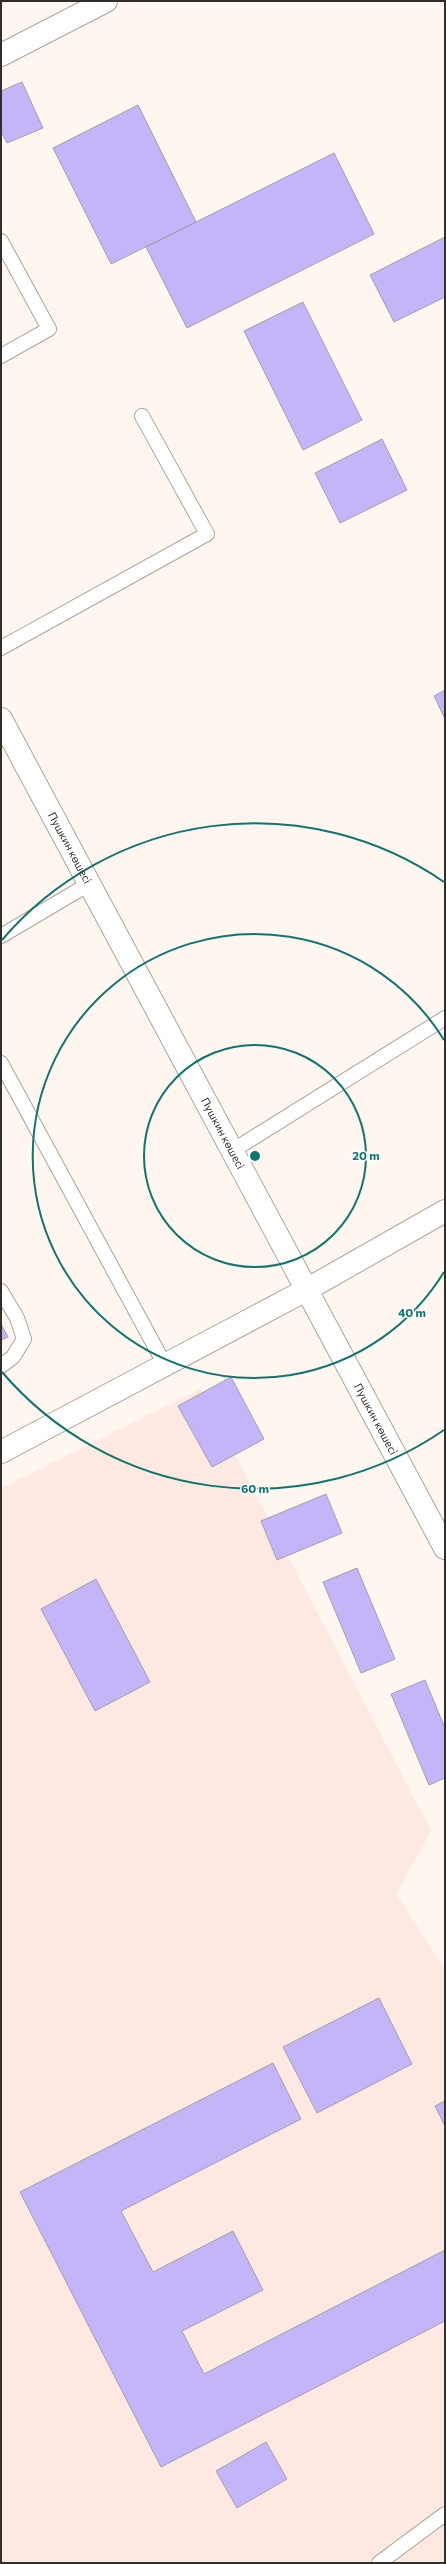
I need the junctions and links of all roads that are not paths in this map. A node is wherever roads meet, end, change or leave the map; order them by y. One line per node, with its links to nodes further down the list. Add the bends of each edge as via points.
1 (106, 1): 2 (main road)
2 (1, 55)
3 (1, 241): 4 (lane, via 49,329)
4 (1, 356)
5 (142, 416): 6 (lane, via 207,534)
6 (1, 648)
7 (1, 719): 8 (main road, Пушкин көшесі)
8 (90, 884): 9 (lane); 12 (main road, Пушкин көшесі)
9 (1, 936)
10 (445, 1018): 12 (lane)
11 (1, 1063): 16 (lane)
12 (232, 1151): 14 (main road, Пушкин көшесі)
13 (445, 1211): 14 (main road)
14 (306, 1290): 16 (main road); 19 (main road, Пушкин көшесі)
15 (1, 1291): 17 (lane, via 17,1318 24,1339 13,1357)
16 (165, 1365): 18 (main road)
17 (1, 1366)
18 (1, 1452)
19 (445, 1548)
20 (445, 2514): 21 (lane)
21 (379, 2563)

